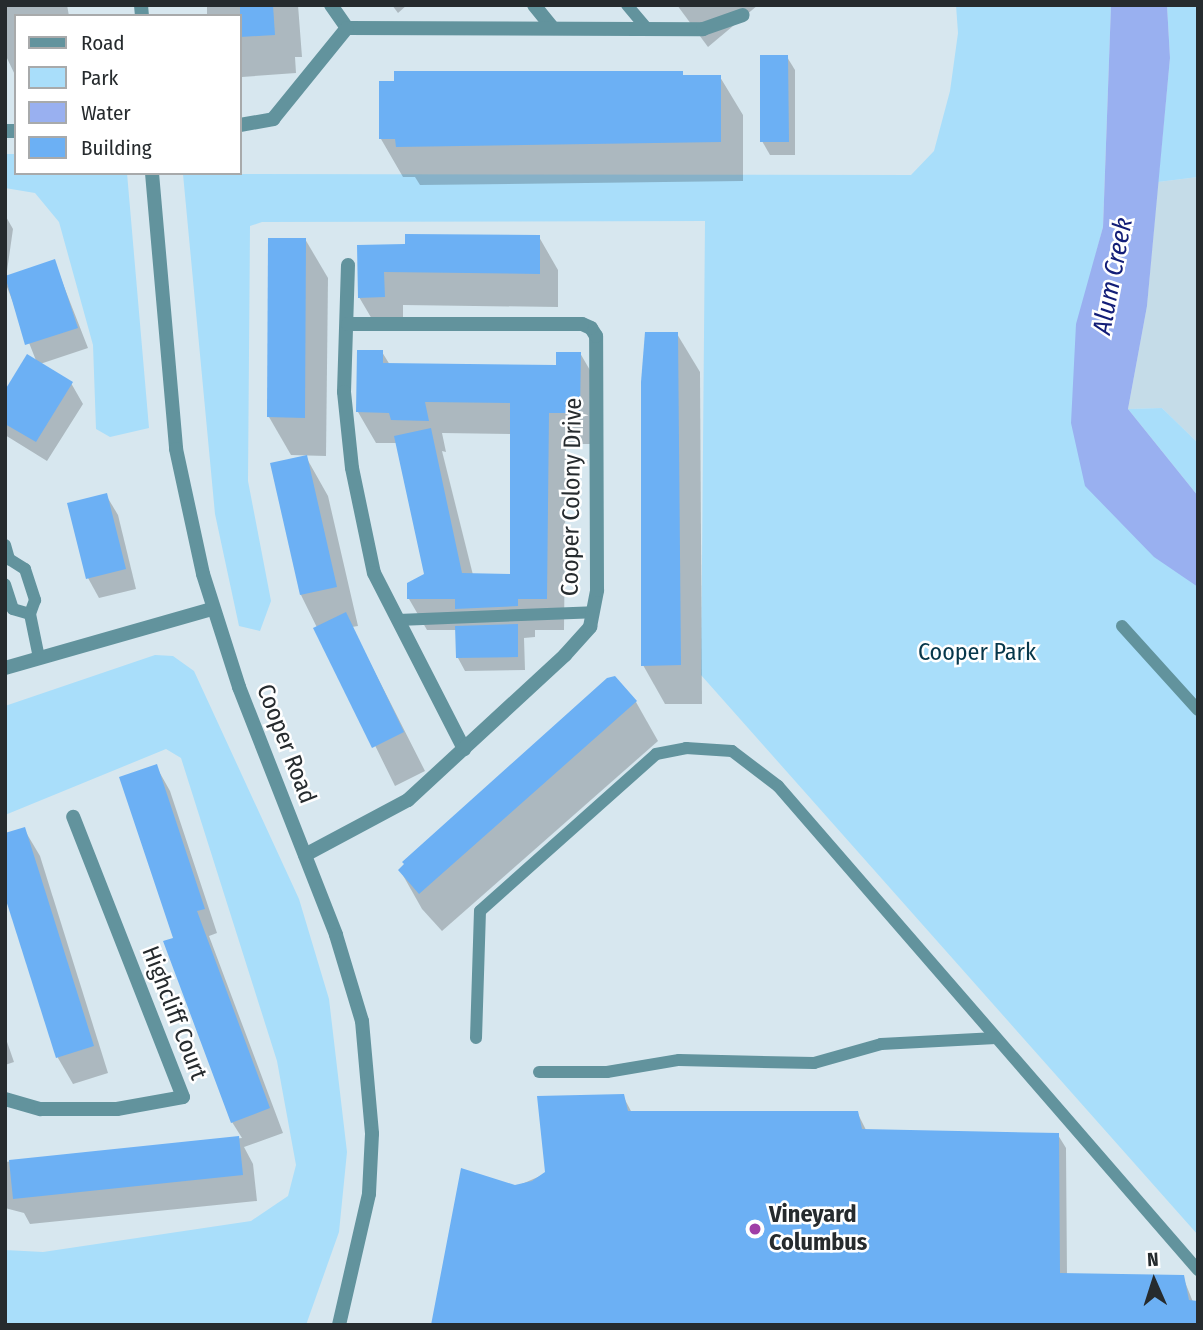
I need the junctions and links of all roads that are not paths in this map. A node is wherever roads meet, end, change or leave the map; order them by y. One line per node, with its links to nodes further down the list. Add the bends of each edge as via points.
1 (331, 5): 6 (street)
2 (534, 5): 5 (street)
3 (627, 5): 7 (lane)
4 (743, 15): 7 (street, via 703,29)
5 (552, 27): 6 (street, via 374,32); 7 (street)
6 (347, 28): 8 (street, via 273,119)
7 (646, 28)
8 (242, 125)
9 (152, 175): 15 (street, Cooper Road, via 176,449)
10 (348, 265): 11 (street)
11 (348, 324): 16 (street, Cooper Colony Drive, via 582,324 591,328 596,336 597,590); 18 (street, via 344,392 352,468 374,573)
12 (5, 545): 13 (lane)
13 (7, 562): 17 (lane, via 25,569 35,600)
14 (5, 584): 17 (lane, via 13,609)
15 (212, 609): 20 (street); 25 (street, Cooper Road)
16 (593, 612): 18 (lane); 23 (street, Cooper Colony Drive, via 590,627 565,655)
17 (30, 614): 20 (lane)
18 (398, 620): 23 (street)
19 (1122, 626): 22 (lane)
20 (39, 659): 21 (street)
21 (5, 668)
22 (1198, 710)
23 (464, 749): 25 (street, Cooper Colony Drive, via 408,800)
24 (73, 817): 29 (street, Highcliff Court, via 183,1097 117,1109 41,1109)
25 (305, 855): 31 (street, Cooper Road, via 362,1021 372,1134 369,1194)
26 (476, 1038): 27 (lane, via 480,911 656,754 685,748 732,751 778,786)
27 (996, 1038): 28 (lane, via 881,1044 814,1063 680,1060 607,1072); 30 (lane)
28 (540, 1072)
29 (5, 1099)
30 (1198, 1270)
31 (339, 1325)

